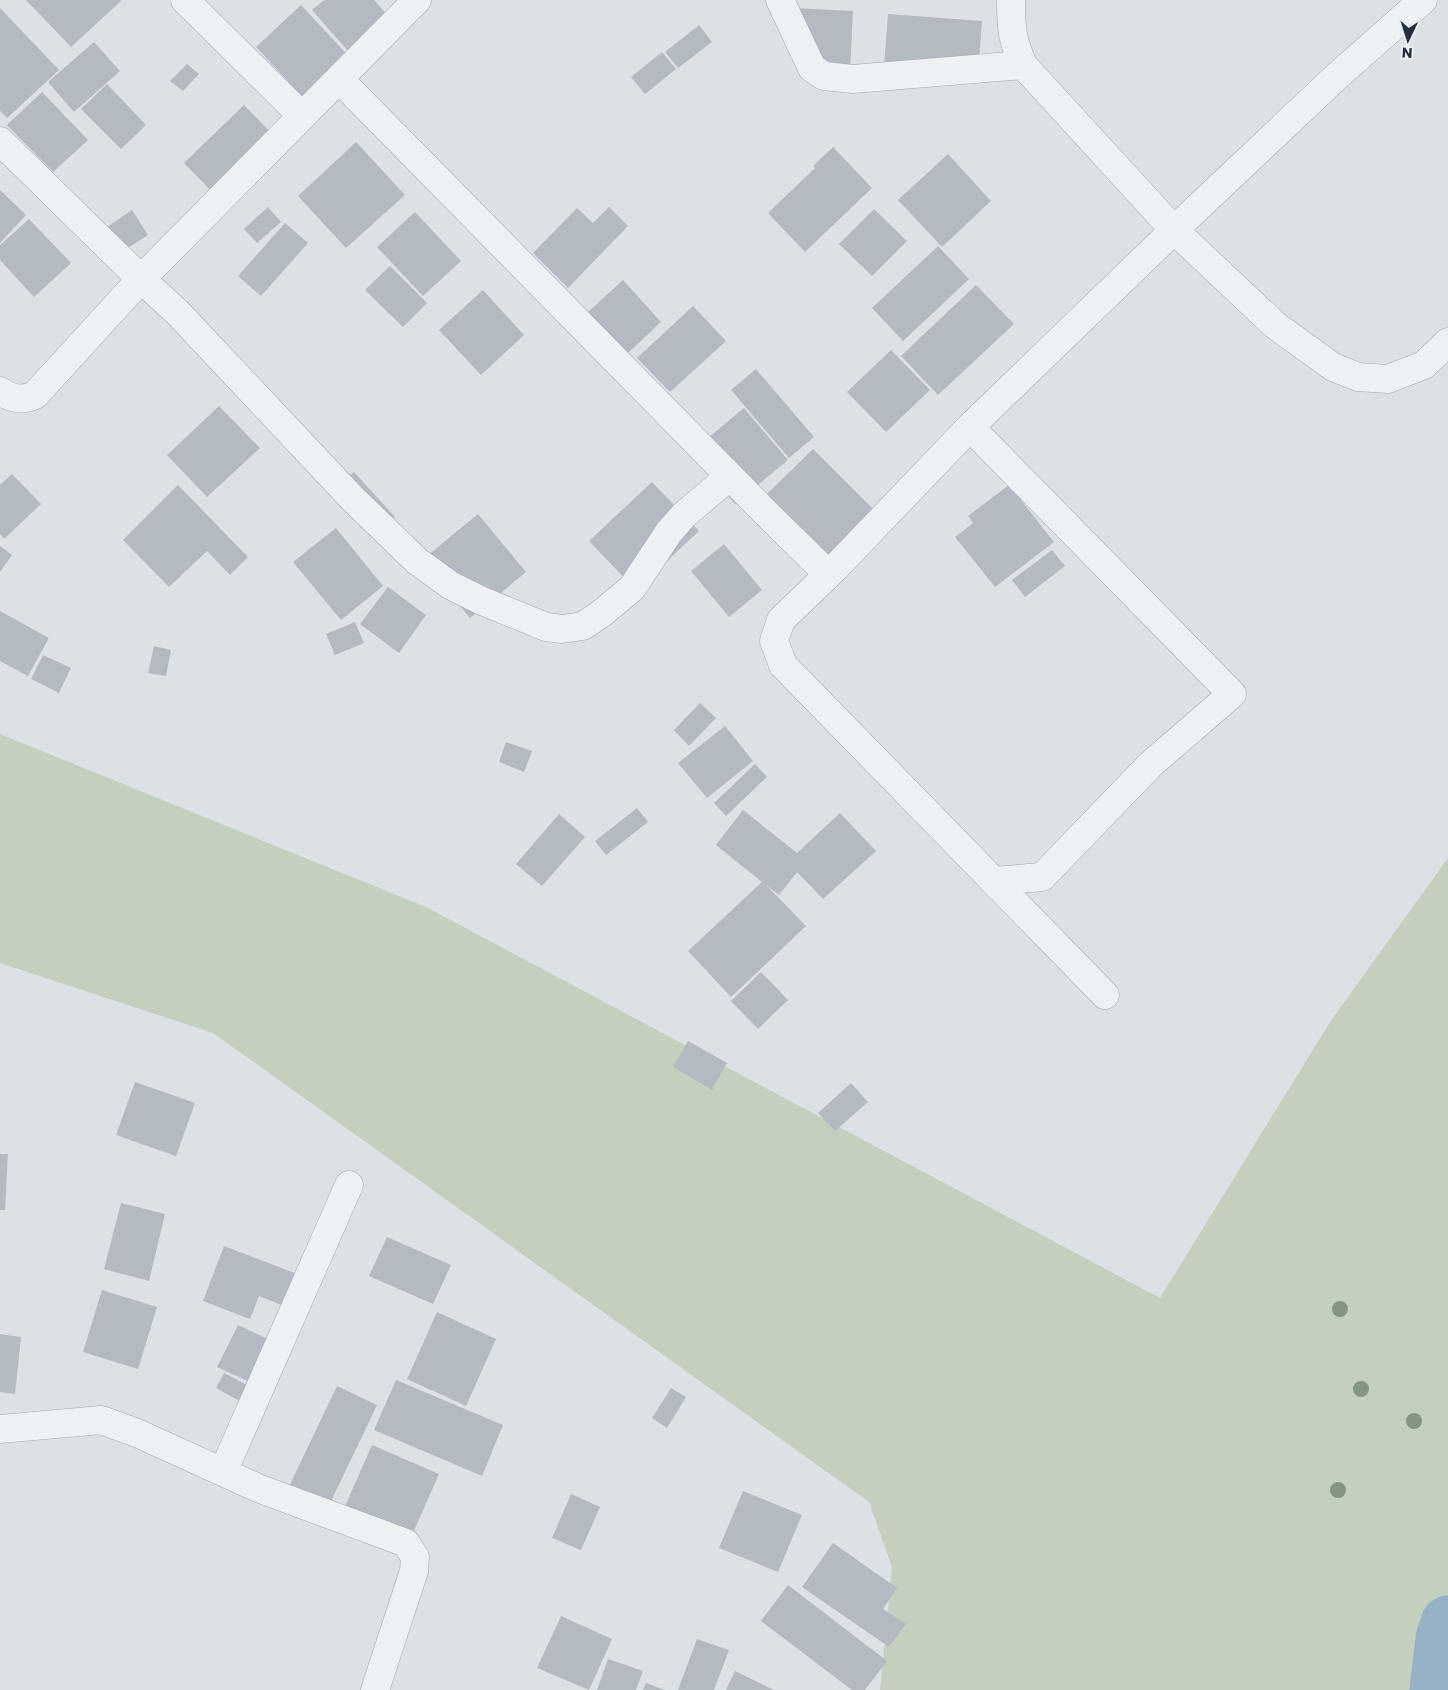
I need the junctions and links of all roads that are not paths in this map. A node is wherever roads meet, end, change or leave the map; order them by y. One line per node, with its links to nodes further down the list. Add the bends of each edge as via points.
1 (185, 0): 8 (street)
2 (418, 0): 7 (street)
3 (780, 0): 6 (street, via 812,68 824,76 853,79)
4 (1011, 0): 6 (street, via 1011,30)
5 (1423, 0): 10 (street)
6 (1023, 65): 10 (street)
7 (339, 79): 8 (street); 15 (street)
8 (302, 116): 11 (street)
9 (0, 141): 11 (street)
10 (1174, 230): 12 (street, via 1275,325 1333,367 1358,377 1388,379 1424,365); 14 (street)
11 (141, 279): 13 (street, via 35,395 15,399); 15 (street, via 178,312 347,492 417,561 450,585 546,627 562,630 583,626 602,613 632,588 684,515)
12 (1448, 342)
13 (0, 391)
14 (970, 427): 16 (street); 17 (street, via 1232,694 1151,764 1042,877)
15 (730, 476): 16 (street)
16 (828, 574): 17 (street, via 780,620 774,641 783,665)
17 (993, 881): 18 (street)
18 (1105, 995)
19 (349, 1186): 21 (street)
20 (0, 1429): 21 (street, via 101,1420)
21 (223, 1472): 22 (street, via 406,1543 415,1557 414,1571)
22 (375, 1690)

